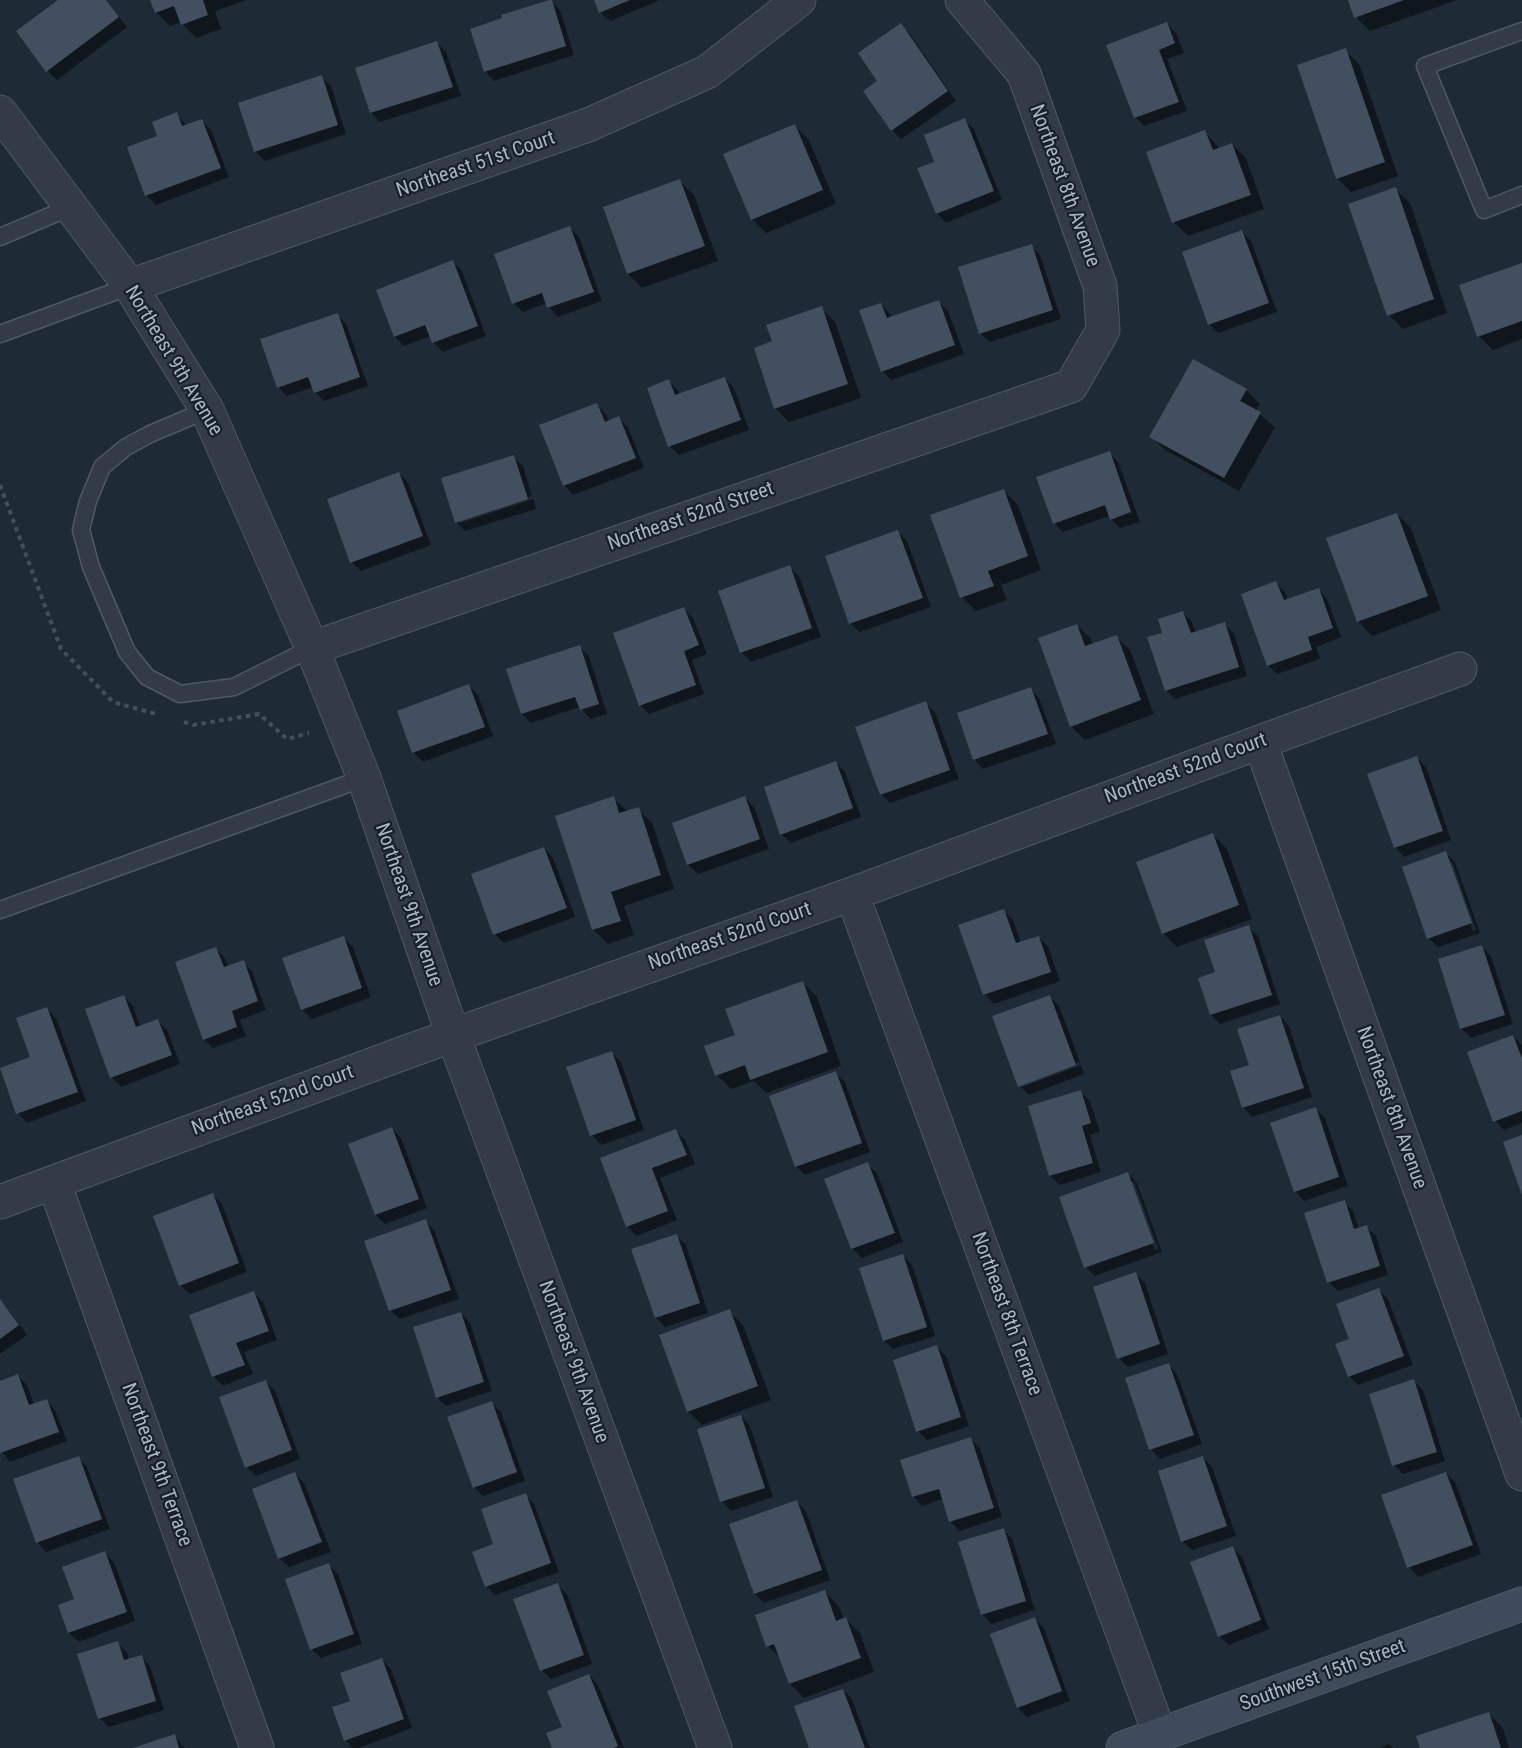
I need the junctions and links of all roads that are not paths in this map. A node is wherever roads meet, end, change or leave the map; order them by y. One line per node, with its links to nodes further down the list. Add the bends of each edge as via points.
1 (799, 0): 8 (street, Northeast 51st Court, via 707,72 588,125)
2 (962, 0): 10 (street, Northeast 8th Avenue, via 1024,74 1100,286 1103,330)
3 (1522, 31): 5 (lane, via 1425,66 1484,210)
4 (0, 112): 6 (street, Northeast 9th Avenue)
5 (1522, 195)
6 (71, 207): 7 (lane); 8 (street, Northeast 9th Avenue)
7 (0, 237)
8 (130, 286): 9 (lane); 11 (street, Northeast 9th Avenue)
9 (0, 334)
10 (1071, 386): 12 (street, Northeast 52nd Street)
11 (207, 410): 12 (street, Northeast 9th Avenue); 12 (lane, via 126,447 102,467 88,501 81,530 91,567 127,652 147,676 180,694 234,687)
12 (312, 648): 15 (street, Northeast 9th Avenue)
13 (1460, 669): 14 (street, Northeast 52nd Court)
14 (1260, 742): 16 (street, Northeast 52nd Court); 21 (street, Northeast 8th Avenue)
15 (364, 778): 17 (lane); 18 (street, Northeast 9th Avenue)
16 (852, 894): 18 (street, Northeast 52nd Court); 23 (street, Northeast 8th Terrace)
17 (0, 910)
18 (453, 1035): 19 (street, Northeast 52nd Court); 25 (street, Northeast 9th Avenue)
19 (54, 1183): 20 (street, Northeast 52nd Court); 24 (street, Northeast 9th Terrace)
20 (0, 1202)
21 (1522, 1474)
22 (1522, 1604): 23 (street, Southwest 15th Street)
23 (1160, 1735): 26 (street, Southwest 15th Street)
24 (257, 1748)
25 (715, 1748)
26 (1124, 1748)

